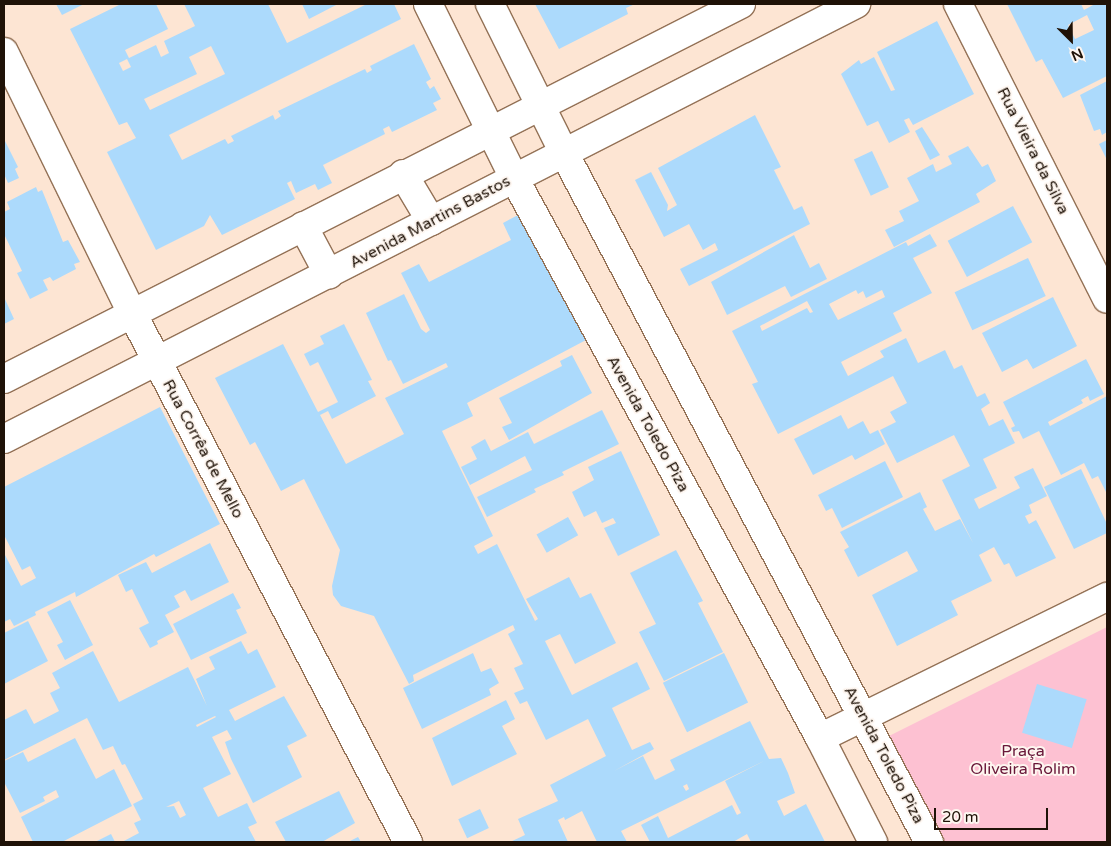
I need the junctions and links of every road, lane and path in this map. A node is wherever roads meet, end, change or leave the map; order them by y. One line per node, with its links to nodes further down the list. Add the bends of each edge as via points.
1 (428, 4): 8 (street, Avenida Toledo Piza)
2 (490, 4): 7 (street, Avenida Toledo Piza)
3 (741, 4): 7 (street)
4 (856, 4): 9 (street, Avenida Martins Bastos)
5 (958, 4): 15 (street, Rua Vieira da Silva)
6 (4, 52): 16 (street, Rua Corrêa de Mello)
7 (542, 106): 8 (street); 9 (street, Avenida Toledo Piza)
8 (490, 130): 10 (street); 11 (street, Avenida Toledo Piza)
9 (563, 151): 11 (street, Avenida Martins Bastos); 21 (street, Avenida Toledo Piza)
10 (403, 174): 12 (street); 13 (street)
11 (514, 178): 12 (street, Avenida Martins Bastos); 22 (street, Avenida Toledo Piza)
12 (431, 221): 14 (street, Avenida Martins Bastos)
13 (303, 226): 14 (street); 16 (street)
14 (329, 275): 17 (street, Avenida Martins Bastos)
15 (1107, 299)
16 (132, 313): 17 (street, Rua Corrêa de Mello); 18 (street)
17 (157, 361): 19 (street, Avenida Martins Bastos); 23 (street, Rua Corrêa de Mello)
18 (4, 379)
19 (4, 439)
20 (1107, 597): 21 (street)
21 (864, 716): 22 (street); 25 (street, Avenida Toledo Piza)
22 (820, 738): 24 (street, Avenida Toledo Piza)
23 (408, 842)
24 (873, 842)
25 (929, 842)

